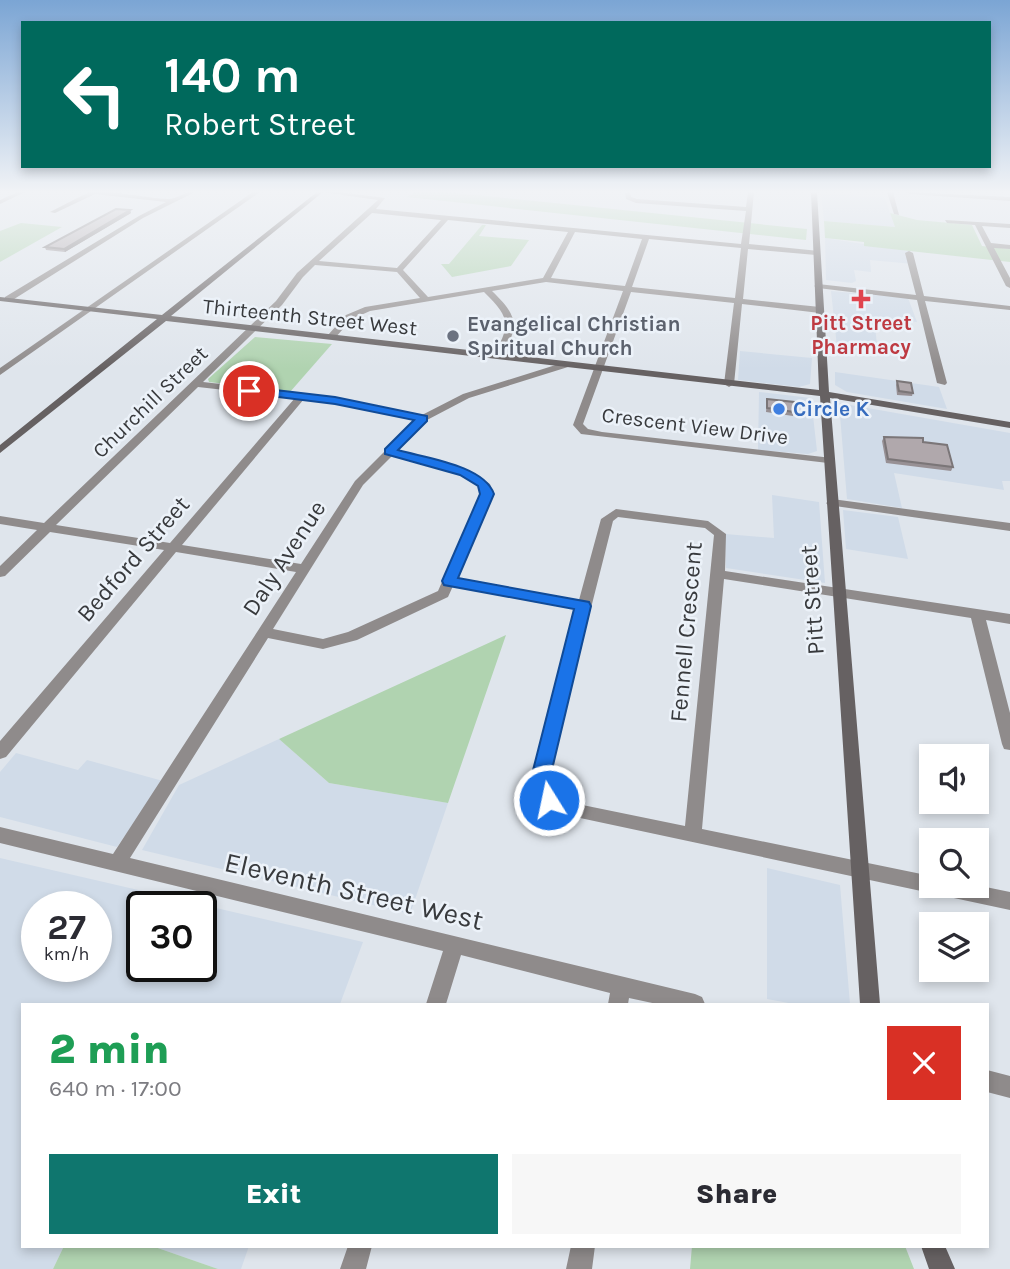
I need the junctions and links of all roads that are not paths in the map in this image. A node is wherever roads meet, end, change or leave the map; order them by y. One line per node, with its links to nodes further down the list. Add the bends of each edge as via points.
1 (86, 251): 21 (street)
2 (172, 251): 25 (street)
3 (246, 251): 27 (street)
4 (327, 251): 13 (street, Churchill Street)
5 (416, 251): 14 (street)
6 (561, 251): 15 (street)
7 (641, 251): 18 (street)
8 (743, 251): 23 (street)
9 (798, 251): 11 (street)
10 (993, 251): 17 (street)
11 (816, 253): 16 (street, Pitt Street)
12 (909, 253): 20 (street)
13 (314, 263): 14 (street); 28 (street, Churchill Street)
14 (399, 270): 22 (street)
15 (546, 280): 18 (street); 19 (street)
16 (818, 286): 20 (street); 26 (street, Pitt Street)
17 (1010, 286)
18 (628, 288): 23 (street); 32 (street)
19 (485, 289): 22 (street); 30 (street, via 512,321)
20 (918, 297): 24 (street); 35 (street)
21 (4, 299): 25 (street, Thirteenth Street West)
22 (425, 299): 29 (street, via 358,313)
23 (737, 301): 26 (street); 37 (street)
24 (1010, 308)
25 (90, 309): 27 (street, Thirteenth Street West); 33 (street)
26 (820, 310): 34 (street, Pitt Street)
27 (162, 318): 28 (street, Thirteenth Street West); 43 (street)
28 (253, 328): 29 (street, Thirteenth Street West); 36 (street, Churchill Street)
29 (331, 337): 30 (street, Thirteenth Street West)
30 (498, 355): 31 (street, Thirteenth Street West)
31 (565, 365): 32 (street, Thirteenth Street West); 41 (street, Daly Avenue, via 466,396)
32 (598, 370): 37 (street, Thirteenth Street West); 45 (street, Crescent View Drive, via 578,425 585,432)
33 (0, 372)
34 (825, 377): 38 (street, Pitt Street); 40 (street, via 850,394)
35 (942, 383)
36 (196, 384): 39 (street); 49 (street, Churchill Street)
37 (729, 384): 38 (street, Thirteenth Street West)
38 (824, 394): 40 (street, Thirteenth Street West); 45 (street, Pitt Street)
39 (301, 397): 41 (street); 50 (street, Bedford Street)
40 (890, 404): 42 (street)
41 (423, 418): 44 (street, Daly Avenue)
42 (1010, 425)
43 (0, 450)
44 (389, 452): 51 (street, Daly Avenue, via 359,483); 54 (street, via 465,472 484,484 487,494)
45 (828, 460): 46 (street, Pitt Street)
46 (832, 503): 48 (street); 55 (street, Pitt Street)
47 (0, 520): 49 (street)
48 (1010, 527)
49 (47, 528): 50 (street); 52 (street, Churchill Street)
50 (174, 548): 51 (street); 61 (street, Bedford Street)
51 (304, 569): 59 (street, Daly Avenue)
52 (0, 573)
53 (718, 574): 55 (street); 56 (street, Fennell Crescent, via 720,534 713,526 617,513 607,519); 62 (street, Fennell Crescent)
54 (449, 581): 56 (street); 59 (street, via 443,594 424,604 323,644)
55 (840, 592): 57 (street); 65 (street, Pitt Street)
56 (583, 606): 62 (street, Fennell Crescent, via 539,782 543,793 558,807)
57 (977, 613): 58 (street); 60 (street)
58 (1010, 619)
59 (264, 632): 64 (street, Daly Avenue)
60 (1010, 744)
61 (0, 752)
62 (693, 833): 65 (street, Fennell Crescent)
63 (0, 835): 64 (street, Eleventh Street West)
64 (117, 863): 67 (street, Eleventh Street West)
65 (859, 872): 66 (street, Fennell Crescent); 71 (street, Pitt Street)
66 (1010, 901)
67 (455, 944): 68 (street, Eleventh Street West); 69 (street)
68 (620, 995): 70 (street, Eleventh Street West)
69 (436, 1003)
70 (687, 1003)
71 (870, 1003)
72 (989, 1082): 73 (street)
73 (1010, 1087)
74 (359, 1248): 77 (street)
75 (583, 1248): 78 (street)
76 (934, 1248): 79 (street)
77 (353, 1269)
78 (579, 1269)
79 (942, 1269)

